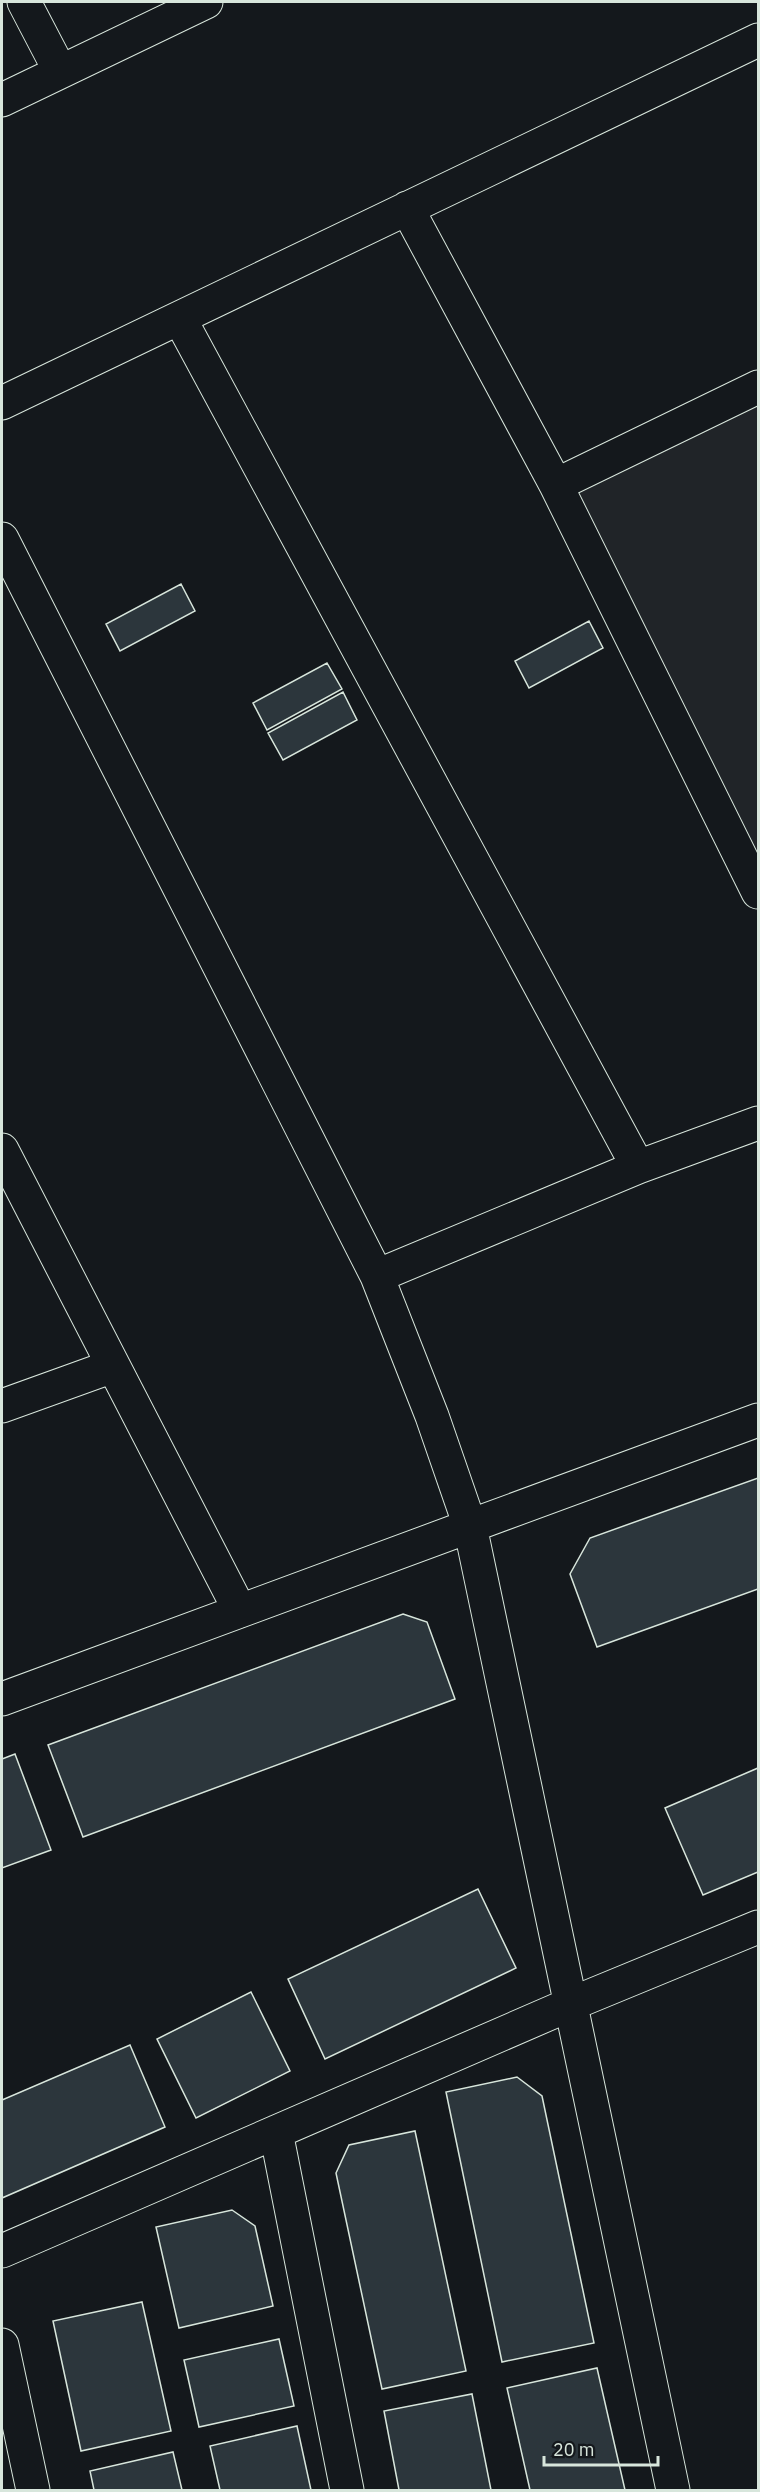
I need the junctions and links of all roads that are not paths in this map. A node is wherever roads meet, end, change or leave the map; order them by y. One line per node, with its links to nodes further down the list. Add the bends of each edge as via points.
1 (24, 2): 4 (street)
2 (206, 2): 4 (street)
3 (759, 40): 6 (street)
4 (60, 71): 5 (street)
5 (2, 100)
6 (407, 208): 7 (street); 10 (street)
7 (180, 319): 9 (street); 15 (street)
8 (759, 387): 10 (street)
9 (2, 403)
10 (556, 485): 12 (street)
11 (2, 539): 16 (street)
12 (759, 892)
13 (759, 1122): 15 (street)
14 (2, 1150): 17 (street)
15 (638, 1167): 16 (street)
16 (377, 1276): 20 (street)
17 (113, 1366): 18 (street); 21 (street)
18 (2, 1407)
19 (759, 1420): 20 (street)
20 (470, 1526): 21 (street); 24 (street)
21 (240, 1611): 22 (street)
22 (2, 1699)
23 (759, 1927): 24 (street)
24 (571, 2004): 25 (street); 30 (street)
25 (276, 2132): 26 (street); 29 (street)
26 (2, 2251)
27 (2, 2344): 28 (street)
28 (33, 2490)
29 (347, 2490)
30 (673, 2490)

